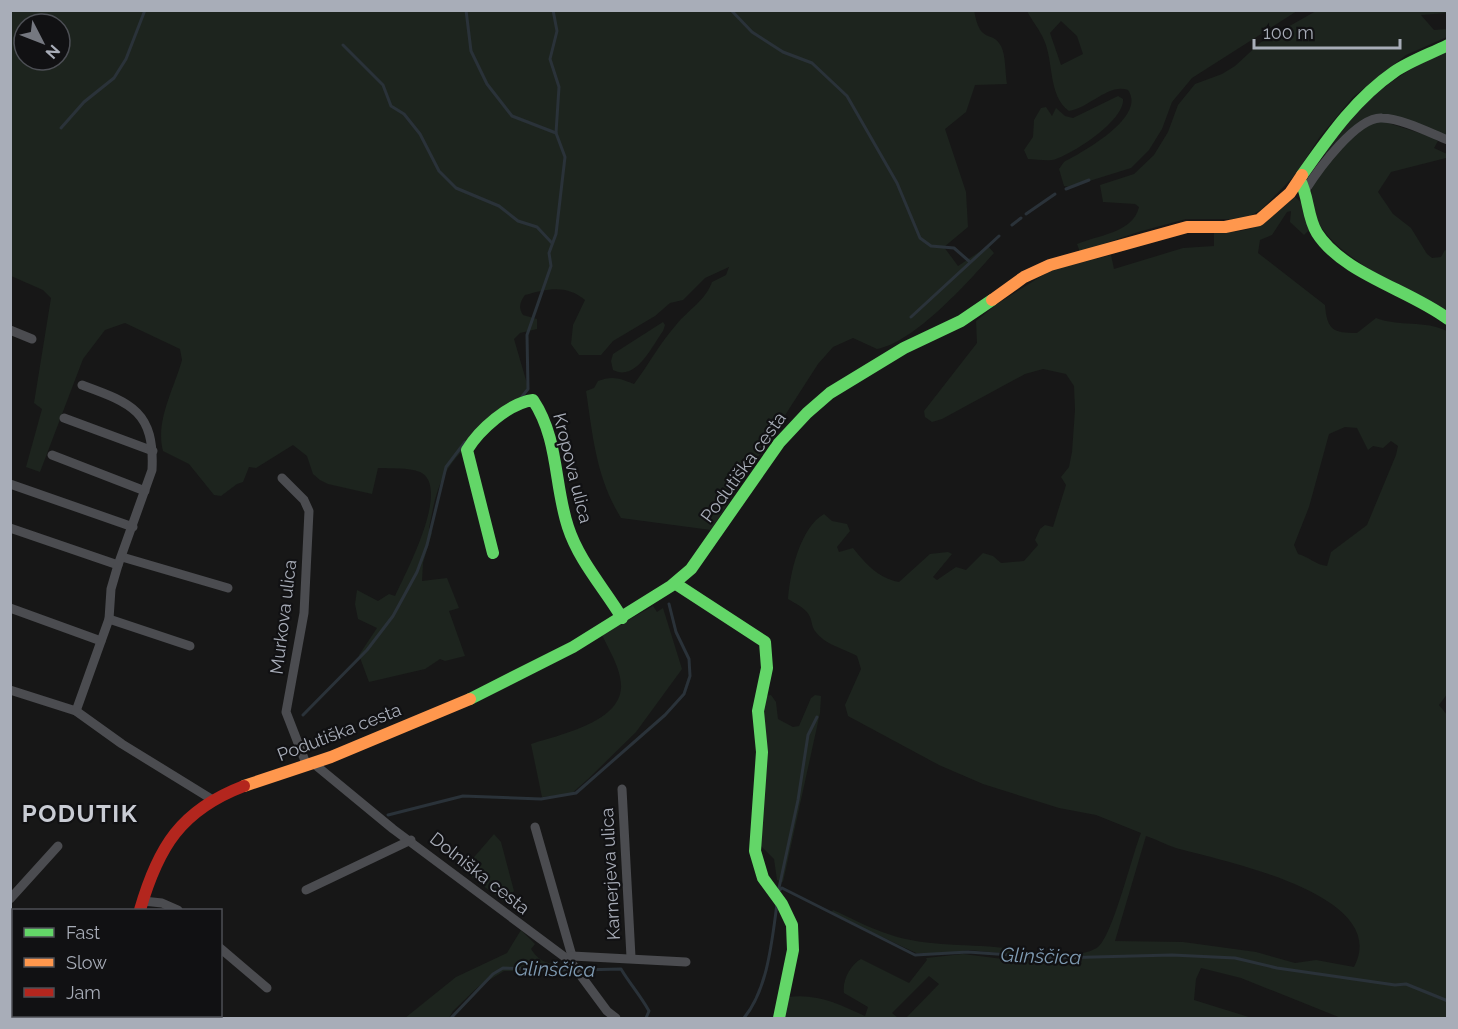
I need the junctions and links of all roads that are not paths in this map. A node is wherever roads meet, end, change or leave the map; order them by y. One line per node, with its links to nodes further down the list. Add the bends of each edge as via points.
1 (1448, 45): 3 (street, Podutiška cesta, via 1395,71 1362,98 1337,125)
2 (1448, 140): 3 (street, via 1380,117 1368,121)
3 (1303, 184): 4 (street, via 1309,214 1324,242); 18 (street, Podutiška cesta, via 1268,213 1247,224 1187,227 1050,265 1024,277 961,321 855,376 807,413 779,443 691,569)
4 (1448, 319)
5 (10, 330): 6 (street)
6 (32, 339)
7 (82, 385): 9 (street, via 122,399 134,408 149,428)
8 (64, 418): 9 (street)
9 (153, 451): 13 (street)
10 (52, 455): 13 (street)
11 (282, 478): 27 (street, Murkova ulica, via 304,500 309,511 304,613 286,712)
12 (10, 484): 14 (street)
13 (146, 491): 14 (street)
14 (133, 527): 17 (street)
15 (10, 528): 17 (street)
16 (493, 553): 21 (street, Kropova ulica, via 467,450 476,435 521,401 533,400 549,435 568,530)
17 (120, 561): 19 (street); 22 (street, via 111,589)
18 (676, 584): 21 (street, Podutiška cesta); 43 (street, via 765,642 766,668 758,711 762,752 755,851 763,878 792,925 793,950)
19 (228, 588)
20 (10, 608): 23 (street)
21 (622, 618): 27 (street, Podutiška cesta, via 524,674 368,743)
22 (109, 619): 23 (street); 24 (street)
23 (102, 641): 26 (street)
24 (190, 646)
25 (10, 690): 26 (street)
26 (76, 711): 29 (street)
27 (310, 764): 29 (street, Podutiška cesta); 31 (street, Dolniška cesta)
28 (622, 789): 38 (street, Karnerjeva ulica)
29 (213, 800): 35 (street, Podutiška cesta, via 185,821 166,843)
30 (535, 827): 39 (street)
31 (411, 840): 33 (street); 39 (street, Dolniška cesta)
32 (58, 846): 34 (street)
33 (306, 890)
34 (10, 899)
35 (141, 905): 36 (street, Podutiška cesta, via 162,903)
36 (176, 909)
37 (222, 950): 41 (street)
38 (631, 957): 39 (street); 40 (street)
39 (572, 961): 42 (street, Dolniška cesta)
40 (686, 962)
41 (267, 988)
42 (615, 1018)
43 (779, 1018)

